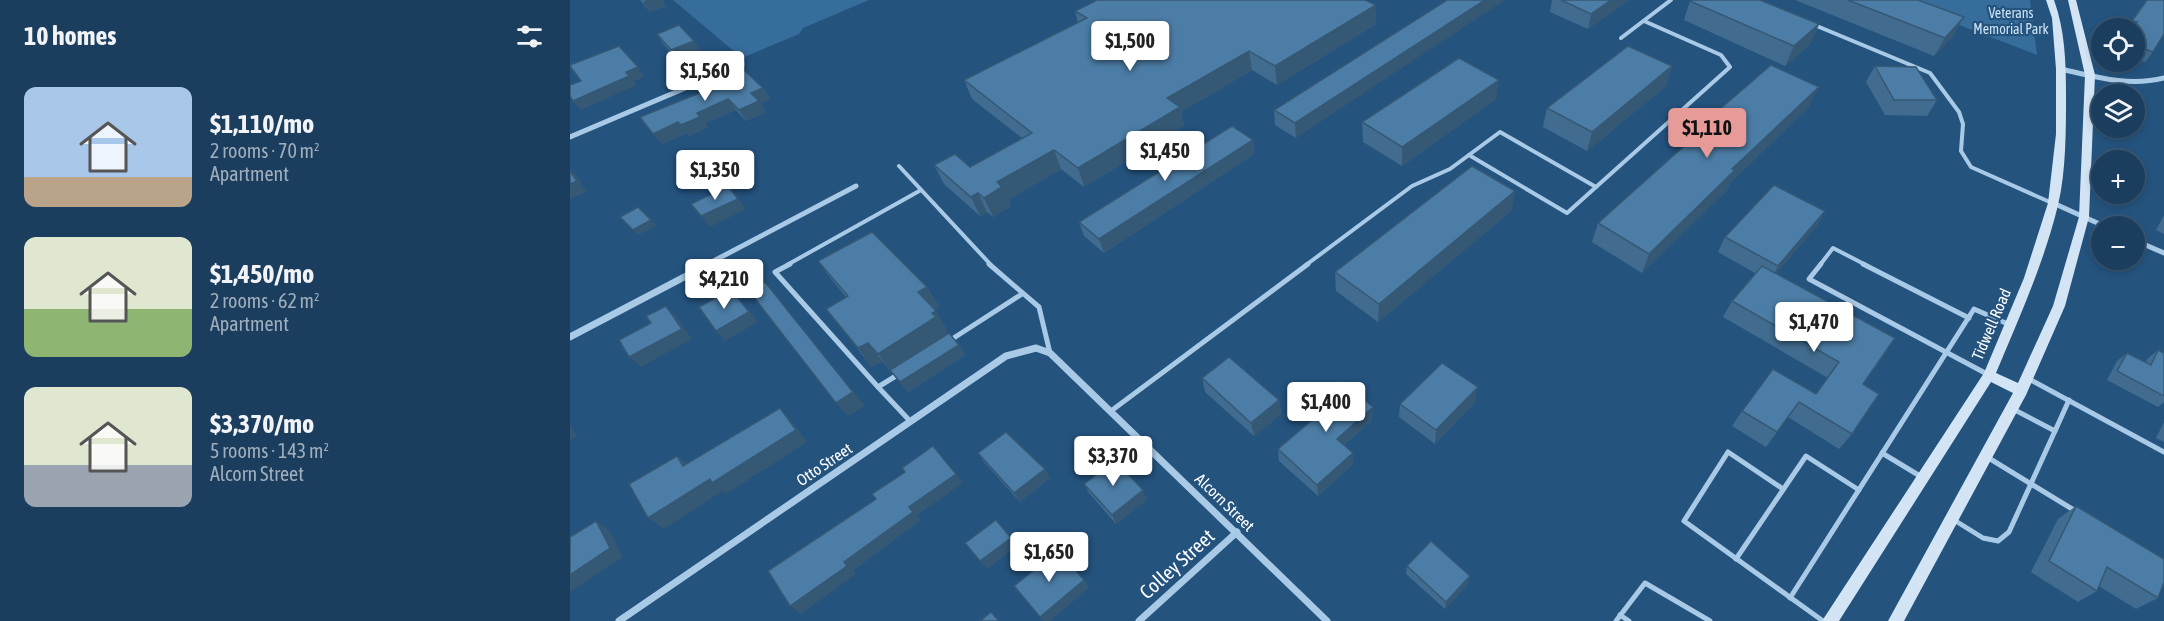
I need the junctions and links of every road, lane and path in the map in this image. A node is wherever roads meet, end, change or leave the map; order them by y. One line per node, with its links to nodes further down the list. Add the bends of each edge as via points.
1 (1671, 0): 4 (lane)
2 (2050, 0): 8 (main road, Tidwell Road, via 2056,18)
3 (2072, 0): 9 (main road)
4 (1644, 21): 6 (lane); 15 (lane, via 1721,55 1730,67)
5 (1809, 22): 17 (lane, via 1930,73 1962,118 1963,158 1971,166)
6 (1621, 38)
7 (742, 64): 11 (street)
8 (2061, 69): 9 (street); 17 (main road, Tidwell Road, via 2061,134)
9 (2090, 75): 10 (street, via 2134,82); 18 (main road)
10 (2164, 78)
11 (570, 137)
12 (1469, 155): 15 (lane, via 1500,132); 15 (lane, via 1567,213); 36 (lane, via 1450,169 1412,186)
13 (899, 166): 16 (lane)
14 (856, 186): 25 (street)
15 (1596, 187)
16 (921, 190): 22 (lane); 32 (lane, via 775,272)
17 (2053, 203): 18 (street); 24 (main road, Tidwell Road, via 2030,278)
18 (2084, 217): 19 (street); 31 (main road, via 2059,306)
19 (2091, 220)
20 (2145, 245): 21 (street)
21 (2164, 254)
22 (1022, 294): 26 (lane); 27 (lane, via 1039,308)
23 (1969, 318): 24 (lane, via 1974,309); 28 (lane); 28 (lane, via 1833,248 1809,279)
24 (2010, 325): 30 (main road, Tidwell Road)
25 (570, 337)
26 (946, 344)
27 (1050, 354): 36 (street, Alcorn Street); 37 (street, Otto Street, via 1036,348 1006,356)
28 (1946, 354): 30 (lane); 40 (lane)
29 (907, 368): 32 (lane)
30 (1989, 375): 33 (main road); 42 (main road, Tidwell Road)
31 (2027, 378): 33 (main road); 34 (lane)
32 (878, 387): 37 (lane)
33 (2021, 391): 35 (main road)
34 (2069, 399): 38 (lane); 39 (lane)
35 (2012, 408): 38 (lane); 41 (main road)
36 (1111, 411): 48 (street, Alcorn Street)
37 (910, 421): 52 (street, Otto Street)
38 (2055, 431): 43 (lane)
39 (2164, 452)
40 (1882, 453): 42 (lane); 45 (lane)
41 (1986, 457): 43 (lane); 47 (main road)
42 (1923, 478): 59 (main road, Tidwell Road)
43 (2032, 483): 46 (lane); 47 (lane, via 2009,532 1998,541 1983,538)
44 (1783, 489): 45 (lane, via 1806,456); 49 (lane); 49 (lane, via 1728,452 1684,521)
45 (1859, 490): 50 (lane)
46 (2080, 515)
47 (1952, 519): 60 (main road)
48 (1237, 532): 53 (street, Colley Street); 54 (street, Alcorn Street)
49 (1736, 559): 50 (lane)
50 (1790, 598): 58 (lane)
51 (1620, 615): 55 (lane); 56 (lane); 57 (lane, via 1645,583)
52 (619, 621)
53 (1139, 621)
54 (1327, 621)
55 (1616, 621)
56 (1629, 621)
57 (1710, 621)
58 (1823, 621)
59 (1830, 621)
60 (1896, 621)

